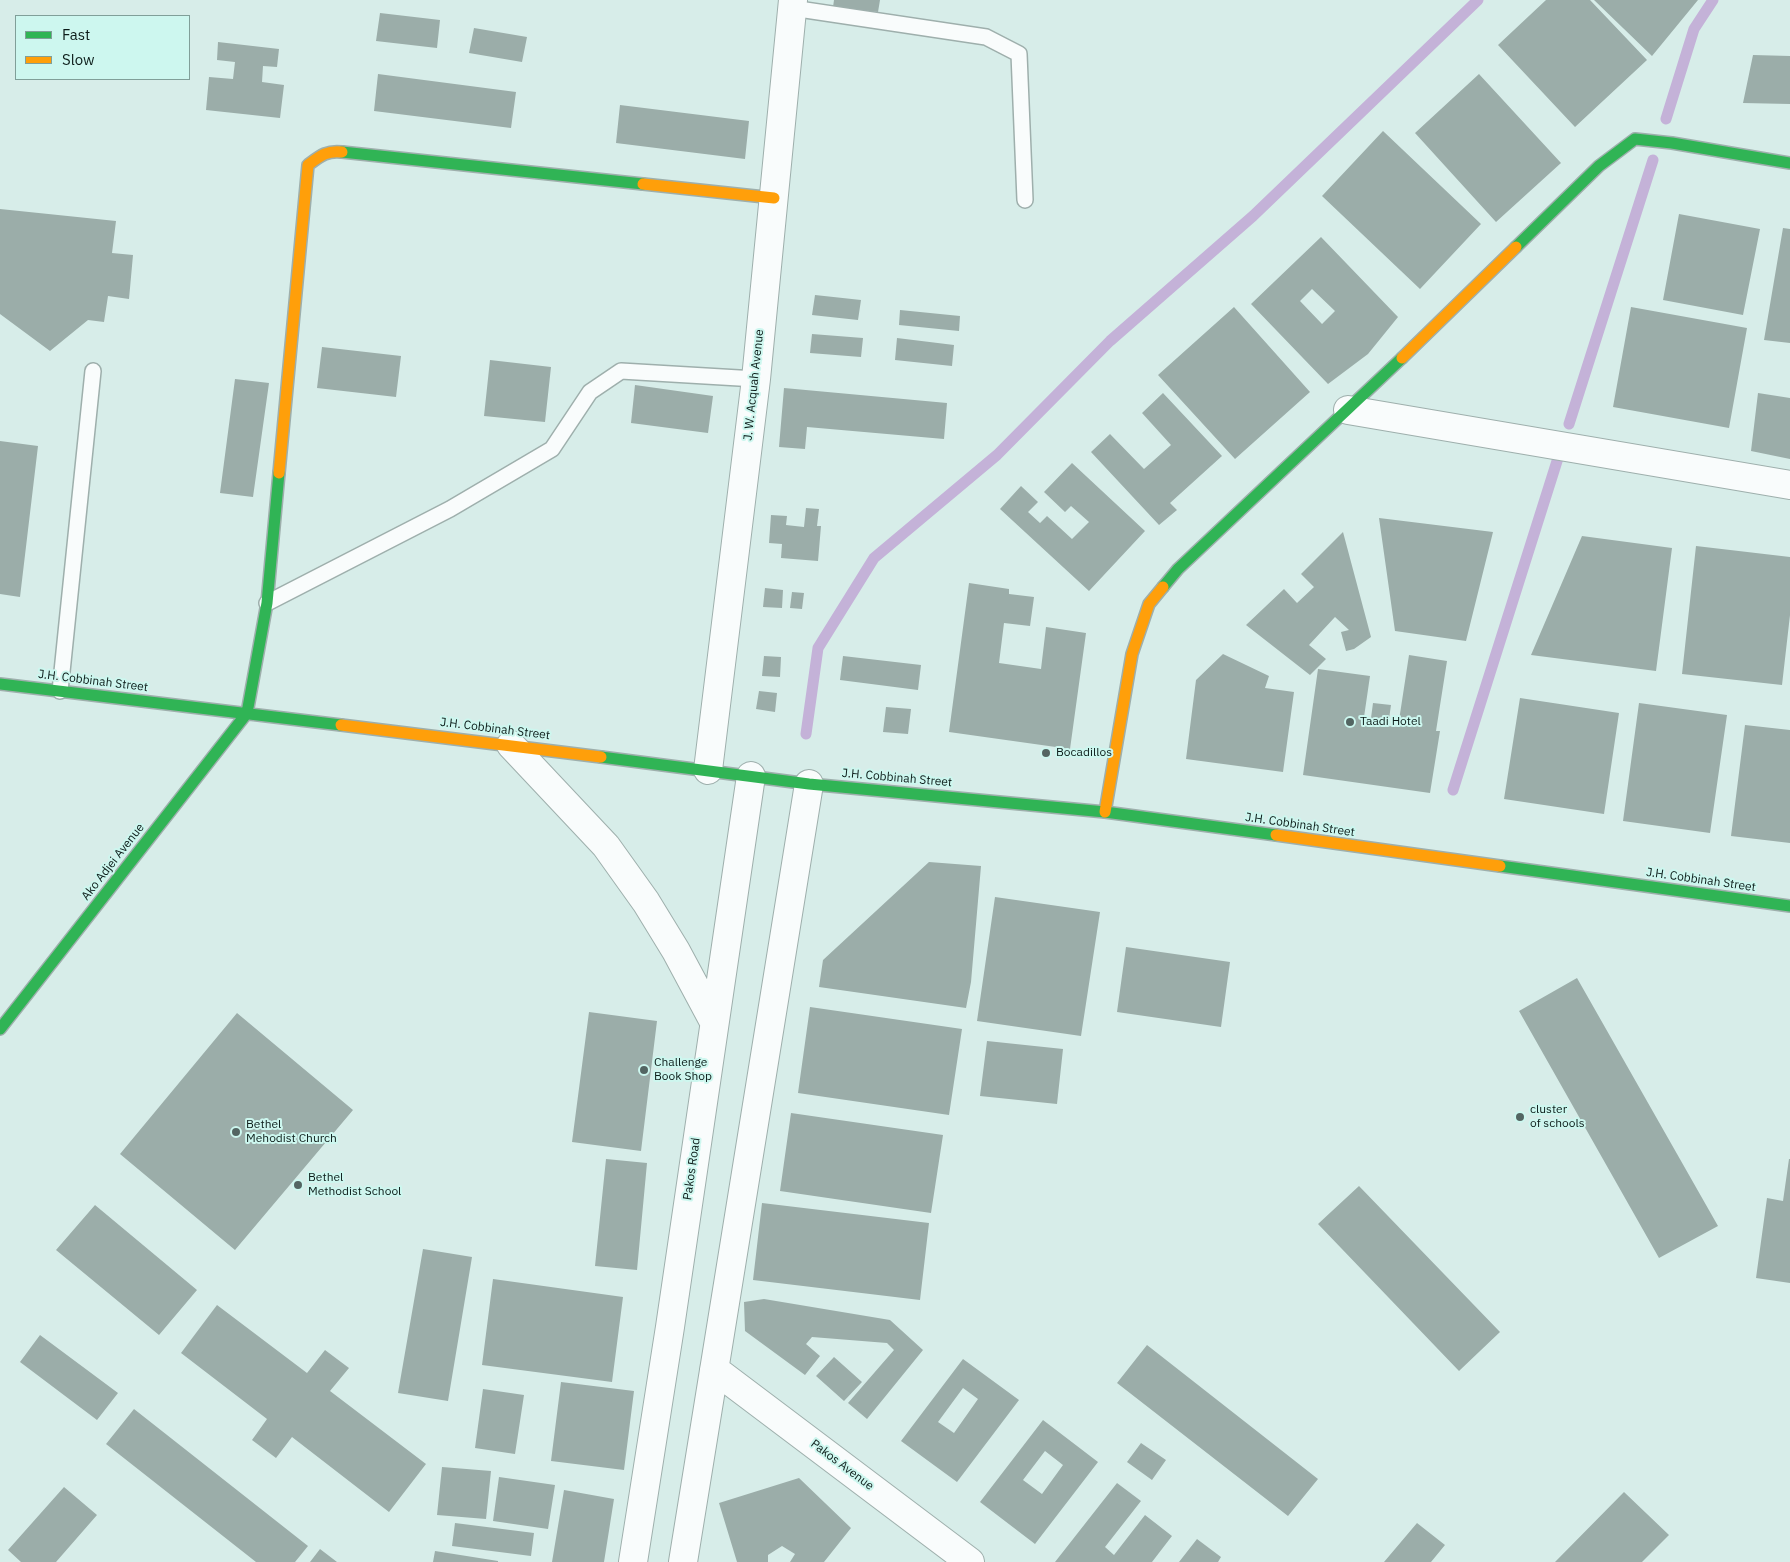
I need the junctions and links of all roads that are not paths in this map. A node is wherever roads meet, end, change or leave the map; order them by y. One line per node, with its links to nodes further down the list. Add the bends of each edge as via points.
1 (792, 4): 3 (street, J. W. Acquah Avenue); 4 (lane, via 986,37 1019,54)
2 (1790, 164): 7 (street, via 1635,139 1599,166)
3 (774, 198): 6 (street, J. W. Acquah Avenue); 9 (street, via 334,151 314,159 308,164)
4 (1025, 200)
5 (93, 371): 11 (lane)
6 (756, 378): 9 (lane, via 621,371 590,392 552,450 450,509); 14 (street, J. W. Acquah Avenue)
7 (1348, 410): 8 (street); 17 (street, via 1178,569 1149,604 1132,654)
8 (1790, 485)
9 (266, 603): 12 (street)
10 (0, 684): 11 (street, J.H. Cobbinah Street)
11 (60, 691): 12 (street, J.H. Cobbinah Street)
12 (247, 713): 13 (street, J.H. Cobbinah Street); 20 (street, Ako Adjei Avenue)
13 (512, 745): 14 (street, J.H. Cobbinah Street); 19 (street, via 606,846 646,902)
14 (708, 770): 15 (street, J.H. Cobbinah Street)
15 (751, 776): 16 (street, J.H. Cobbinah Street); 19 (street, Pakos Road)
16 (809, 784): 17 (street, J.H. Cobbinah Street); 21 (street)
17 (1105, 812): 18 (street, J.H. Cobbinah Street)
18 (1790, 906)
19 (714, 1022): 22 (street, Pakos Road)
20 (0, 1029)
21 (714, 1369): 23 (street); 24 (street, Pakos Avenue)
22 (633, 1562)
23 (684, 1562)
24 (970, 1562)

